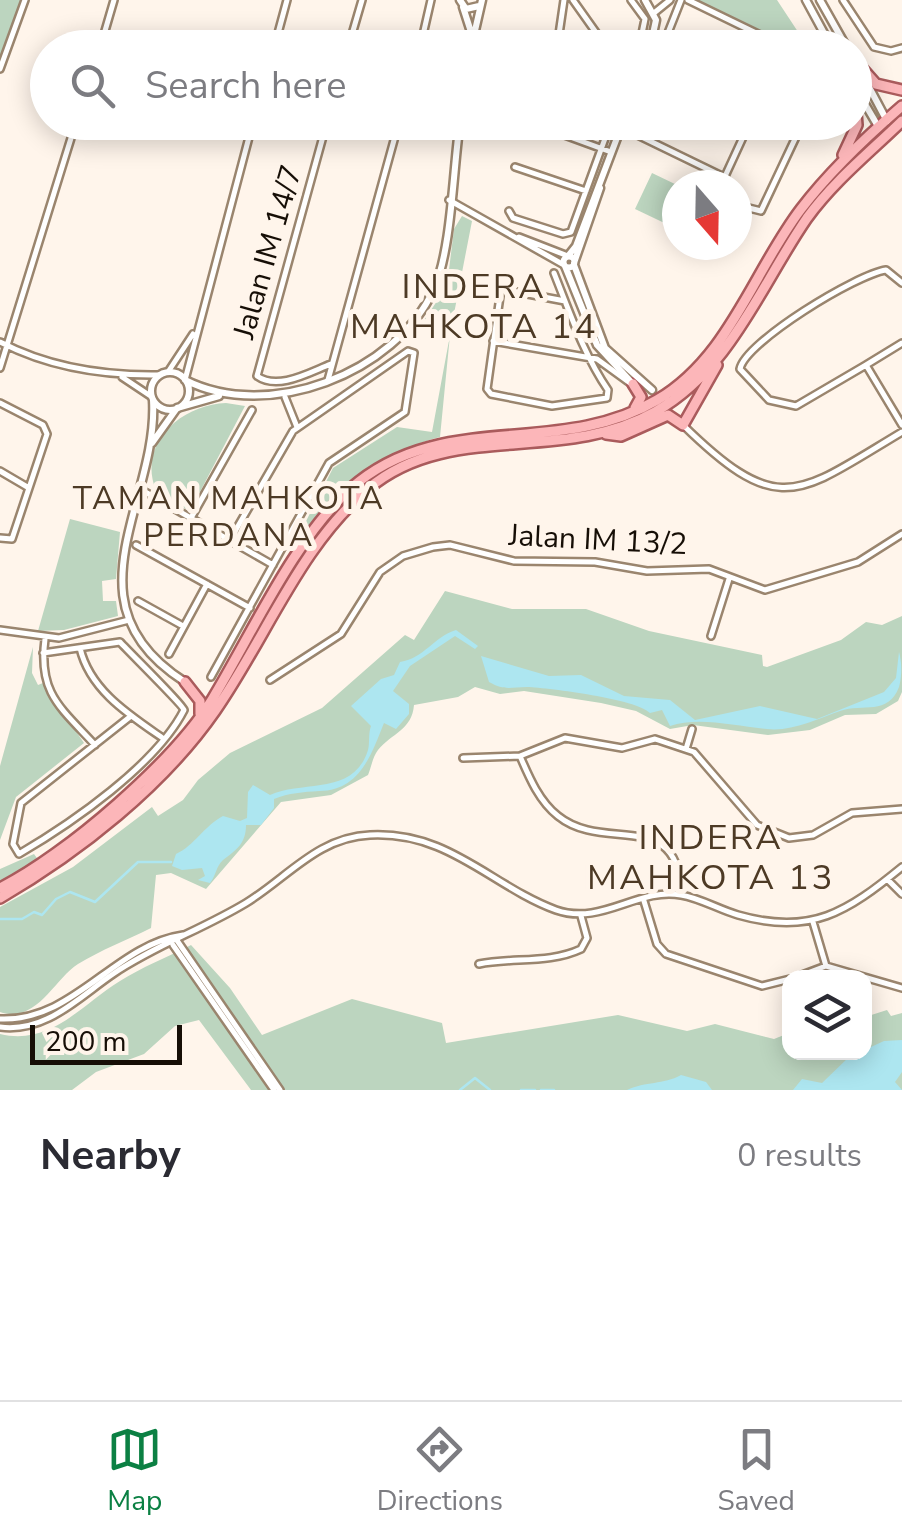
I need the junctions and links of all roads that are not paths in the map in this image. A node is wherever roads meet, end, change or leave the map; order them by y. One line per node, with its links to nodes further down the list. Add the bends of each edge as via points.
1 (25, 0): 35 (street)
2 (114, 0): 18 (street)
3 (288, 0): 19 (street)
4 (362, 0): 20 (street)
5 (564, 0): 24 (street)
6 (572, 0): 25 (street)
7 (631, 0): 26 (street, via 645,19)
8 (645, 0): 17 (street)
9 (670, 0): 17 (street)
10 (684, 0): 28 (street); 29 (street)
11 (806, 0): 30 (street)
12 (820, 0): 31 (street)
13 (844, 0): 32 (street)
14 (481, 1): 16 (street, via 472,10); 23 (street)
15 (432, 2): 21 (street)
16 (460, 2): 22 (street)
17 (654, 13): 27 (street)
18 (105, 30)
19 (279, 30)
20 (353, 30)
21 (425, 30)
22 (468, 30)
23 (475, 30)
24 (559, 30)
25 (594, 30)
26 (644, 30)
27 (655, 30)
28 (669, 30)
29 (749, 30)
30 (822, 30)
31 (837, 30)
32 (862, 30)
33 (872, 45): 34 (street)
34 (902, 48)
35 (0, 69)
36 (872, 80): 37 (main road)
37 (902, 90)
38 (872, 99): 42 (street)
39 (902, 106): 42 (main road)
40 (872, 109): 42 (street)
41 (902, 121): 43 (main road)
42 (883, 123): 43 (street); 44 (main road); 45 (street)
43 (894, 130): 45 (main road)
44 (872, 134)
45 (885, 138): 79 (main road, via 807,219)
46 (71, 140): 78 (street)
47 (248, 140): 73 (street)
48 (322, 140): 81 (street, Jalan IM 14/7, via 257,376 286,380)
49 (394, 140): 81 (street)
50 (457, 140): 66 (street)
51 (579, 140): 59 (street)
52 (604, 140): 59 (street)
53 (616, 140): 60 (street)
54 (648, 140): 63 (street)
55 (742, 140): 64 (street)
56 (795, 140): 67 (street, via 761,211)
57 (849, 140): 61 (main road)
58 (865, 140): 61 (main road)
59 (601, 148): 60 (street); 65 (street)
60 (612, 152): 69 (street)
61 (838, 166): 89 (main road, via 774,248 719,342)
62 (515, 167): 65 (street)
63 (710, 170)
64 (727, 170)
65 (586, 192): 68 (street, via 572,228 563,234)
66 (448, 200): 69 (street); 87 (street, via 440,269 429,299 386,344)
67 (752, 209)
68 (510, 211)
69 (569, 263): 77 (street); 90 (street, via 605,348)
70 (554, 273): 72 (street)
71 (902, 282): 82 (street, via 883,270 840,290 754,350 740,372 769,400 796,406)
72 (565, 301): 74 (street, via 501,289); 80 (street)
73 (196, 326): 84 (street); 86 (street)
74 (494, 341): 80 (street); 80 (street, via 491,394 552,406 604,401 608,390)
75 (0, 342): 78 (street)
76 (902, 343): 82 (street)
77 (596, 345): 80 (street); 88 (street)
78 (9, 347): 83 (street); 85 (street, via 42,362)
79 (723, 354): 99 (main road); 102 (main road, via 655,412)
80 (590, 360): 88 (street)
81 (331, 364): 87 (street)
82 (866, 365): 98 (street)
83 (0, 368)
84 (164, 373): 85 (street); 86 (street); 93 (street, via 152,384)
85 (120, 376): 93 (street)
86 (185, 380): 91 (street); 95 (street, via 188,394)
87 (328, 381): 92 (street)
88 (634, 384): 97 (main road, via 639,404)
89 (677, 384): 90 (main road); 97 (main road)
90 (652, 390)
91 (225, 396): 92 (street); 95 (street)
92 (285, 397): 100 (street)
93 (153, 398): 95 (street, via 166,409); 103 (street)
94 (0, 402): 105 (street, via 47,431)
95 (177, 408): 103 (street)
96 (252, 410): 107 (street)
97 (611, 422): 128 (main road, via 428,444 368,475 310,536)
98 (902, 424)
99 (683, 425): 101 (street, via 740,476 779,489 830,477); 102 (main road, via 668,415 621,436)
100 (298, 428): 110 (street); 112 (street, via 413,352 407,407 329,464)
101 (902, 432)
102 (604, 434): 143 (main road, via 450,450 410,461 371,485 319,544 198,734 90,834)
103 (150, 443): 106 (street)
104 (0, 471): 105 (street)
105 (30, 488): 109 (street, via 12,539)
106 (138, 488): 107 (street); 117 (street, via 124,554)
107 (190, 518): 110 (street)
108 (902, 534): 113 (street, Jalan IM 13/2, via 858,562 777,588 755,590)
109 (0, 538)
110 (230, 540): 112 (street)
111 (136, 545): 114 (street)
112 (274, 564): 116 (street)
113 (729, 579): 120 (street); 126 (street, Jalan IM 13/2, via 708,570 514,562 433,546 380,572 341,634)
114 (207, 584): 116 (street); 118 (street)
115 (138, 601): 118 (street)
116 (250, 608): 125 (street)
117 (129, 620): 121 (street); 127 (street, via 152,656)
118 (184, 626): 124 (street)
119 (0, 630): 121 (street)
120 (711, 636)
121 (45, 638): 123 (street)
122 (80, 648): 123 (street); 129 (street, via 98,684); 132 (street, via 124,644 146,674 182,702 184,710)
123 (43, 653): 133 (street, via 41,671 58,704)
124 (168, 654)
125 (211, 677)
126 (270, 680)
127 (185, 682): 128 (main road, via 206,691); 130 (main road, via 200,701)
128 (222, 682): 130 (main road)
129 (131, 716): 132 (street); 133 (street)
130 (197, 720): 140 (main road, via 86,828)
131 (692, 729): 134 (street)
132 (164, 739): 133 (street, via 54,834 20,854 14,844 20,804)
133 (94, 745)
134 (686, 749): 135 (street, via 651,738 622,748 568,738); 137 (street, via 700,756 757,826 789,838 812,836 852,813)
135 (520, 756): 136 (street); 142 (street, via 557,816 587,831 648,838 668,848 680,869)
136 (462, 758)
137 (902, 809)
138 (902, 866): 139 (street)
139 (887, 879): 141 (street); 146 (street, via 843,910)
140 (0, 888)
141 (902, 894)
142 (682, 895): 144 (street); 146 (street, via 770,922)
143 (0, 898)
144 (644, 901): 145 (street); 151 (street, via 666,954 762,986)
145 (580, 916): 147 (street, via 440,849 364,835 320,848 246,902); 148 (street, via 587,938 581,950)
146 (812, 922): 149 (street)
147 (174, 940): 153 (street, via 107,970 61,1005); 154 (street, via 46,1019); 155 (street)
148 (479, 964)
149 (826, 966): 150 (street); 152 (street)
150 (815, 970)
151 (782, 981)
152 (902, 988)
153 (0, 1019)
154 (0, 1027)
155 (277, 1090)

